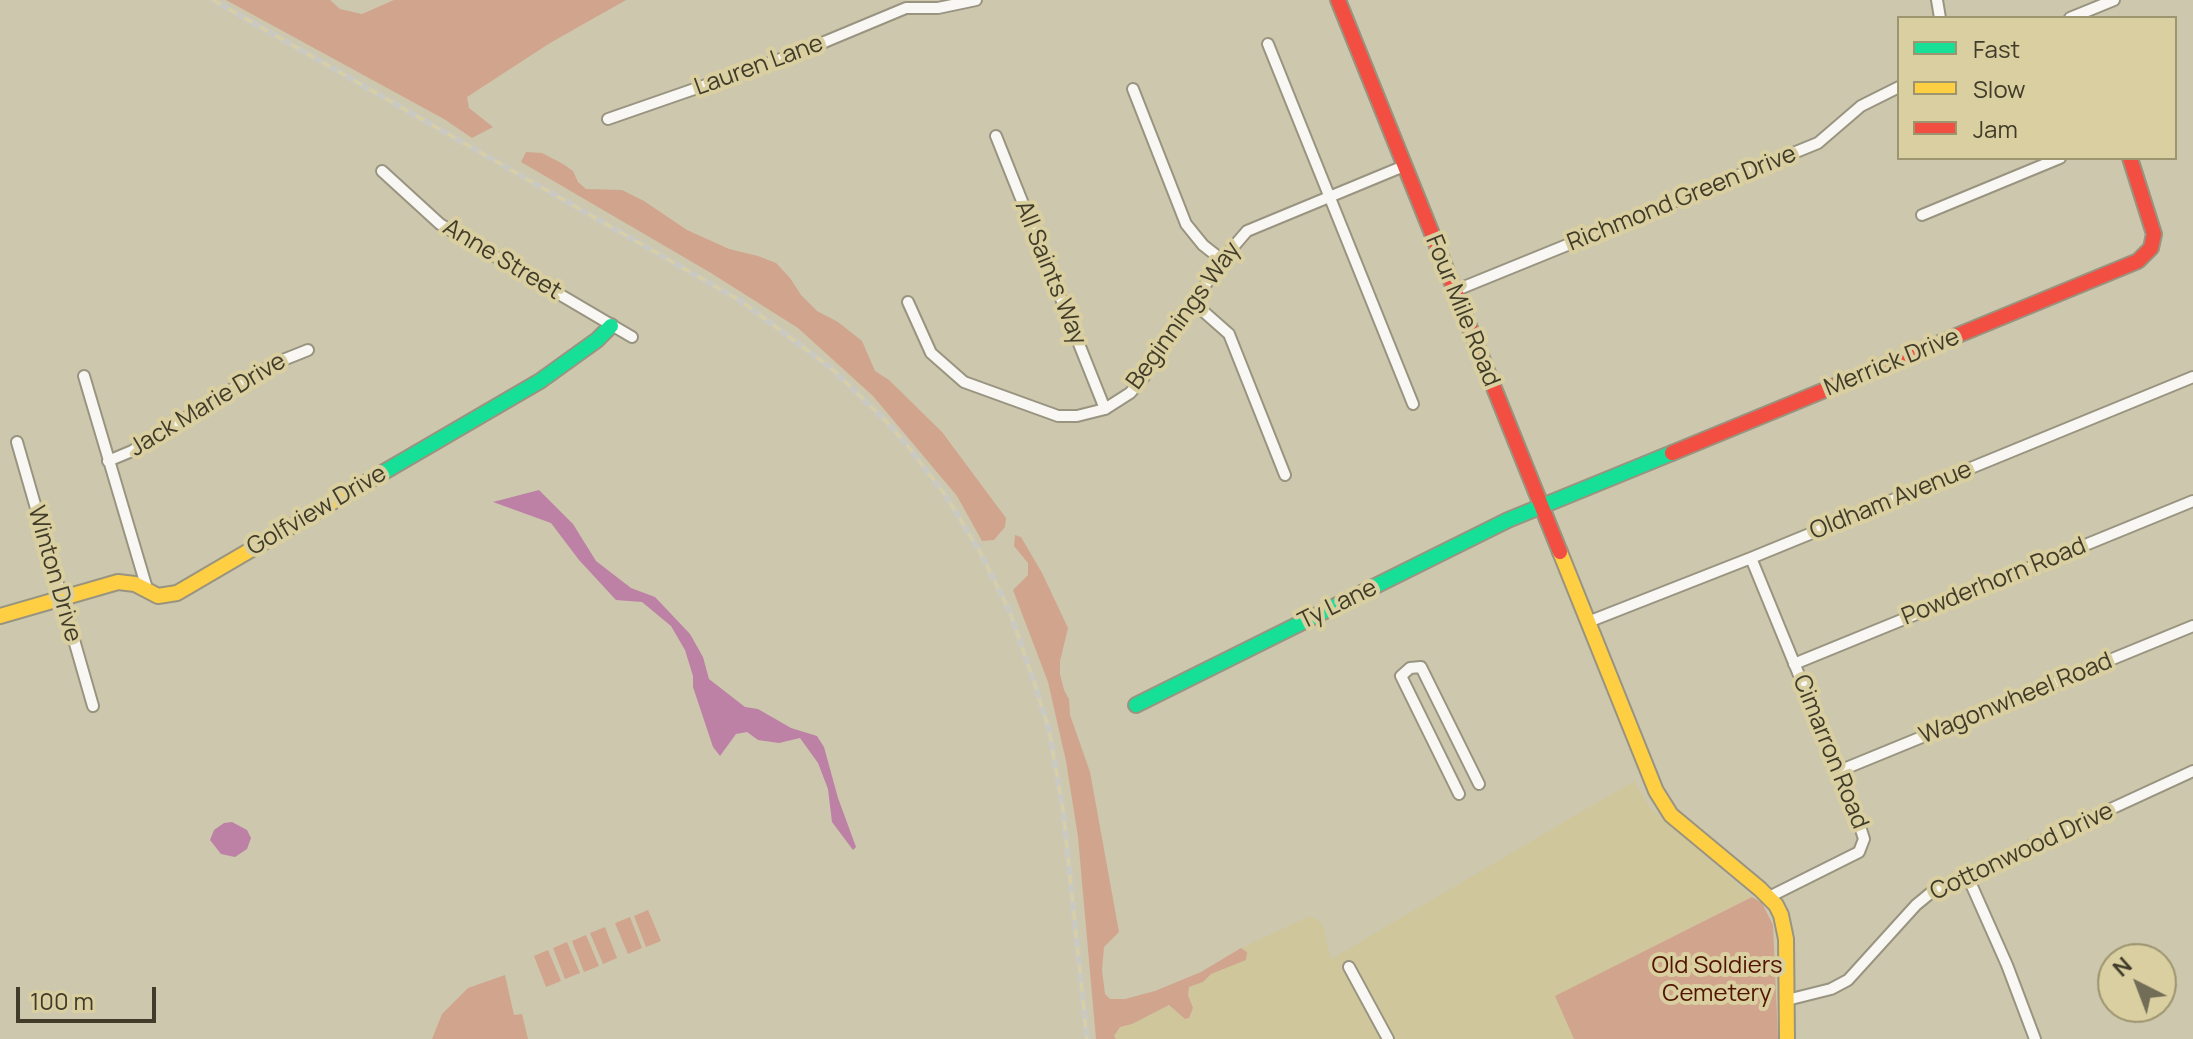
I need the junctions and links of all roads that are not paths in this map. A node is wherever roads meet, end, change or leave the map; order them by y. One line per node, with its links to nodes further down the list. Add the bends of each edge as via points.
1 (976, 0): 5 (street, Lauren Lane, via 938,8)
2 (1338, 0): 14 (street, Four Mile Road)
3 (2080, 0): 6 (street)
4 (2114, 0): 6 (street)
5 (910, 4): 10 (street, Lauren Lane, via 798,53)
6 (2085, 15)
7 (1268, 44): 16 (street)
8 (1897, 88): 19 (street, Richmond Green Drive, via 1861,106 1818,143)
9 (1133, 89): 18 (street, via 1186,224)
10 (608, 119)
11 (996, 136): 28 (street, All Saints Way)
12 (2055, 160): 17 (street)
13 (2131, 160): 33 (street, Merrick Drive, via 2154,234 2151,248 2138,261)
14 (1404, 166): 16 (street, Beginnings Way); 19 (street, Four Mile Road)
15 (382, 171): 22 (street, Anne Street, via 440,224)
16 (1329, 197): 18 (street, Beginnings Way, via 1247,231); 27 (street)
17 (1922, 215)
18 (1222, 260): 21 (street, Beginnings Way)
19 (1454, 291): 33 (street, Four Mile Road)
20 (908, 302): 28 (street, Beginnings Way, via 931,353 964,382 1058,416)
21 (1195, 304): 28 (street, Beginnings Way, via 1141,381); 31 (street, via 1229,334)
22 (611, 326): 23 (street, Anne Street); 35 (street, Golfview Drive, via 540,381 187,588 168,596)
23 (632, 337)
24 (308, 350): 30 (street, Jack Marie Drive, via 273,364)
25 (84, 376): 30 (street)
26 (2193, 377): 34 (street, Oldham Avenue)
27 (1413, 404)
28 (1105, 409)
29 (17, 442): 36 (street, Winton Drive)
30 (108, 461): 35 (street)
31 (1285, 475)
32 (2193, 501): 40 (street, Powderhorn Road)
33 (1540, 506): 38 (street, Four Mile Road); 41 (street, Ty Lane)
34 (1751, 558): 38 (street, Oldham Avenue); 40 (street, Cimarron Road)
35 (148, 592): 36 (street, Golfview Drive, via 118,582)
36 (61, 599): 37 (street, Golfview Drive); 42 (street, Winton Drive)
37 (0, 616)
38 (1588, 622): 48 (street, Four Mile Road, via 1665,807)
39 (2193, 626): 43 (street, Wagonwheel Road)
40 (1794, 664): 43 (street, Cimarron Road)
41 (1136, 705)
42 (93, 706)
43 (1839, 771): 48 (street, Cimarron Road, via 1863,832 1863,847)
44 (2193, 771): 47 (street, Cottonwood Drive)
45 (1479, 784): 46 (street, via 1421,667 1410,668 1401,676)
46 (1459, 794)
47 (1967, 875): 50 (street, Cottonwood Drive, via 1924,897 1848,980); 53 (street)
48 (1769, 897): 50 (street, via 1784,927)
49 (1349, 967): 51 (street)
50 (1787, 1000): 52 (street)
51 (1388, 1039)
52 (1787, 1039)
53 (2035, 1039)

